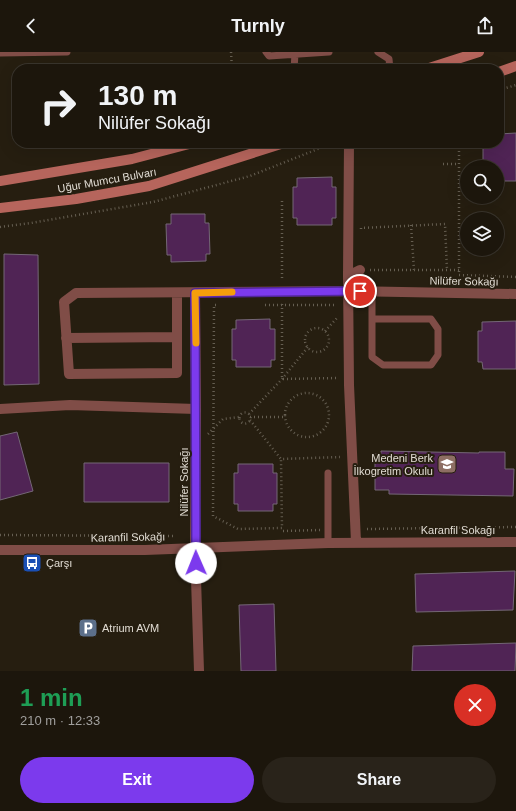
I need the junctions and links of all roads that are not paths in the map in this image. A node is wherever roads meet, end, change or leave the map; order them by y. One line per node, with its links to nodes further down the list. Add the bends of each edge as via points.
1 (67, 52): 6 (lane)
2 (266, 52): 7 (lane, via 269,56)
3 (329, 52): 7 (lane)
4 (378, 52): 9 (lane, via 389,59)
5 (479, 52): 10 (main road)
6 (0, 53)
7 (295, 54): 8 (lane)
8 (294, 64)
9 (390, 64)
10 (442, 64)
11 (516, 66): 12 (main road)
12 (504, 70)
13 (174, 148): 16 (main road, Uğur Mumcu Bulvarı, via 132,159)
14 (268, 148): 17 (main road, Uğur Mumcu Bulvarı, via 149,186 76,199)
15 (349, 148): 19 (street)
16 (0, 181)
17 (0, 208)
18 (360, 270): 19 (street)
19 (348, 276): 20 (street)
20 (348, 291): 21 (street, Nilüfer Sokağı); 23 (street, Nilüfer Sokağı); 31 (street)
21 (372, 292): 24 (street, Nilüfer Sokağı); 25 (lane)
22 (177, 293): 23 (street, Nilüfer Sokağı); 26 (street); 27 (street, Nilüfer Sokağı, via 76,293 64,302)
23 (195, 293): 29 (street, Nilüfer Sokağı)
24 (516, 294)
25 (372, 320): 25 (lane, via 431,320 438,329 438,355 431,365 383,365 372,357)
26 (177, 337): 27 (street); 27 (street, via 177,373 76,374 69,374)
27 (66, 338)
28 (0, 409): 29 (street, via 70,405)
29 (196, 409): 34 (street, Nilüfer Sokağı)
30 (328, 473): 33 (lane)
31 (356, 542): 32 (street, Karanfil Sokağı); 33 (street, Karanfil Sokağı)
32 (516, 542)
33 (328, 543): 34 (street, Karanfil Sokağı)
34 (195, 548): 35 (street, Karanfil Sokağı); 36 (street, Nilüfer Sokağı)
35 (0, 550)
36 (199, 671)

